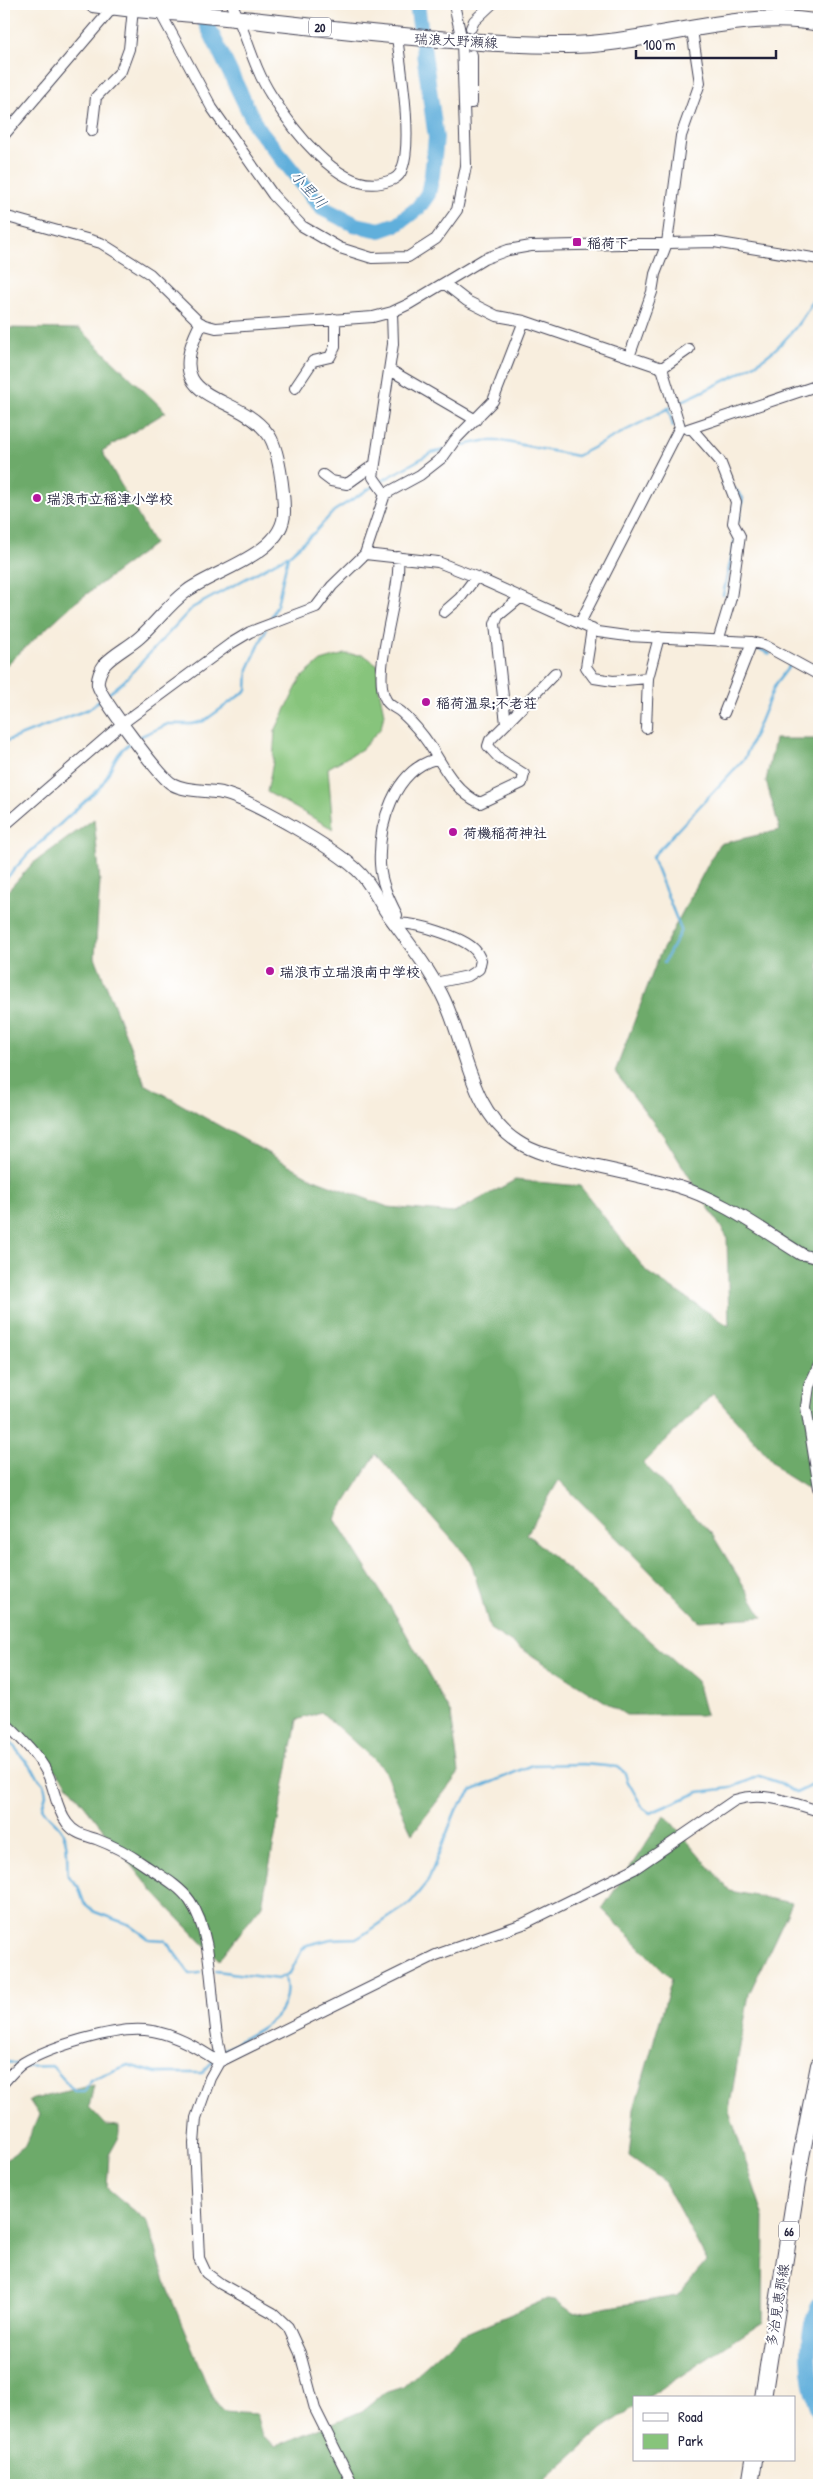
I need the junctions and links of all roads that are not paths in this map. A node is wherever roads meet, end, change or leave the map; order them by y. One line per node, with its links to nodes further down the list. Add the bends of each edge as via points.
1 (92, 4): 4 (main road, 瑞浪大野瀬線 / 20)
2 (454, 4): 10 (street)
3 (492, 4): 10 (street)
4 (114, 5): 5 (main road, 瑞浪大野瀬線 / 20); 15 (street)
5 (133, 9): 6 (main road, 瑞浪大野瀬線 / 20); 14 (street, via 129,50 121,71 96,96)
6 (163, 12): 7 (main road, 瑞浪大野瀬線 / 20); 13 (street, via 212,108 273,195 302,226 340,248 372,258 408,257 436,239 457,210 466,166)
7 (234, 13): 11 (main road, 瑞浪大野瀬線 / 20); 11 (street, via 270,94 301,136 324,161 354,180 372,185 393,181 402,171 407,150)
8 (819, 23): 9 (main road, 瑞浪大野瀬線 / 20, via 774,20)
9 (692, 30): 10 (main road, 瑞浪大野瀬線 / 20, via 614,42 565,45); 17 (street, via 700,83 681,136)
10 (462, 36): 11 (main road, 瑞浪大野瀬線 / 20); 13 (street)
11 (403, 37)
12 (472, 55): 13 (street, via 472,103)
13 (465, 103)
14 (92, 131)
15 (4, 136)
16 (4, 216): 23 (street, via 101,243 150,274)
17 (667, 243): 18 (street, via 714,242); 19 (street, via 531,246 508,250 484,259); 25 (street, via 654,274 652,292)
18 (819, 259)
19 (445, 284): 20 (street); 22 (street, via 467,301 496,316)
20 (392, 312): 21 (street); 27 (street)
21 (335, 320): 23 (street, via 216,328); 29 (street, via 335,347 330,357 313,361)
22 (524, 321): 25 (street); 30 (street, via 493,401)
23 (201, 324): 50 (street, via 188,348 192,382 209,396 257,422 270,436 276,452 285,515 279,533 268,546 187,591 140,637 105,664 98,685)
24 (690, 349): 26 (street)
25 (629, 357): 26 (street)
26 (662, 368): 31 (street)
27 (390, 370): 30 (street); 33 (street)
28 (819, 385): 32 (street)
29 (295, 388)
30 (476, 420): 35 (street, via 443,457 420,475)
31 (680, 427): 32 (street); 41 (street)
32 (692, 429): 44 (street, via 720,461 736,502 734,523 740,536 731,598)
33 (375, 464): 34 (street, via 347,484 331,481); 35 (street, via 373,477)
34 (323, 475)
35 (385, 494): 36 (street)
36 (365, 554): 37 (street); 50 (street, via 332,586 316,607 260,628 230,644)
37 (398, 557): 38 (street, via 438,562); 53 (street, via 400,574 383,662 384,698 401,712)
38 (476, 577): 39 (street); 40 (street)
39 (520, 598): 41 (street); 51 (street, via 498,616 495,624)
40 (444, 612)
41 (580, 624): 42 (street)
42 (592, 630): 43 (street, via 605,634); 48 (street, via 586,667 594,678 613,681)
43 (660, 637): 44 (street); 48 (street)
44 (718, 641): 45 (street)
45 (752, 642): 47 (street, via 764,645); 49 (street)
46 (555, 673): 51 (street)
47 (819, 675)
48 (648, 678): 52 (street)
49 (724, 712)
50 (123, 723): 54 (street); 55 (street, via 159,774 173,784 242,800 354,867)
51 (506, 724): 53 (street, via 488,746 500,759 524,774 522,782 480,803 470,798)
52 (646, 728)
53 (436, 759): 55 (street, via 416,768 398,790 387,814 380,864 385,889 397,915)
54 (4, 826)
55 (394, 922): 56 (street); 56 (street, via 405,922 446,935 475,950 481,960 479,969 468,976)
56 (435, 983): 57 (street, via 450,1012 476,1090 488,1114 519,1143 542,1154 673,1185 706,1197 734,1210)
57 (801, 1254): 58 (street)
58 (819, 1259)
59 (819, 1365): 60 (street, via 808,1386 806,1407)
60 (819, 1488)
61 (4, 1722): 63 (street, via 49,1775 66,1823 78,1834 131,1856 178,1888 190,1901 205,1935)
62 (819, 1812): 63 (street, via 775,1798 744,1797 735,1800 634,1869 522,1924 436,1955)
63 (220, 2061): 65 (street, via 179,2040 145,2030 123,2030 60,2046 21,2065); 68 (street, via 210,2078 196,2118 194,2144 199,2258 206,2273 273,2313 288,2327 300,2353 315,2409)
64 (819, 2065): 66 (main road, 多治見恵那線 / 66)
65 (4, 2082)
66 (763, 2396)
67 (754, 2462): 69 (main road)
68 (353, 2485)
69 (750, 2485)

